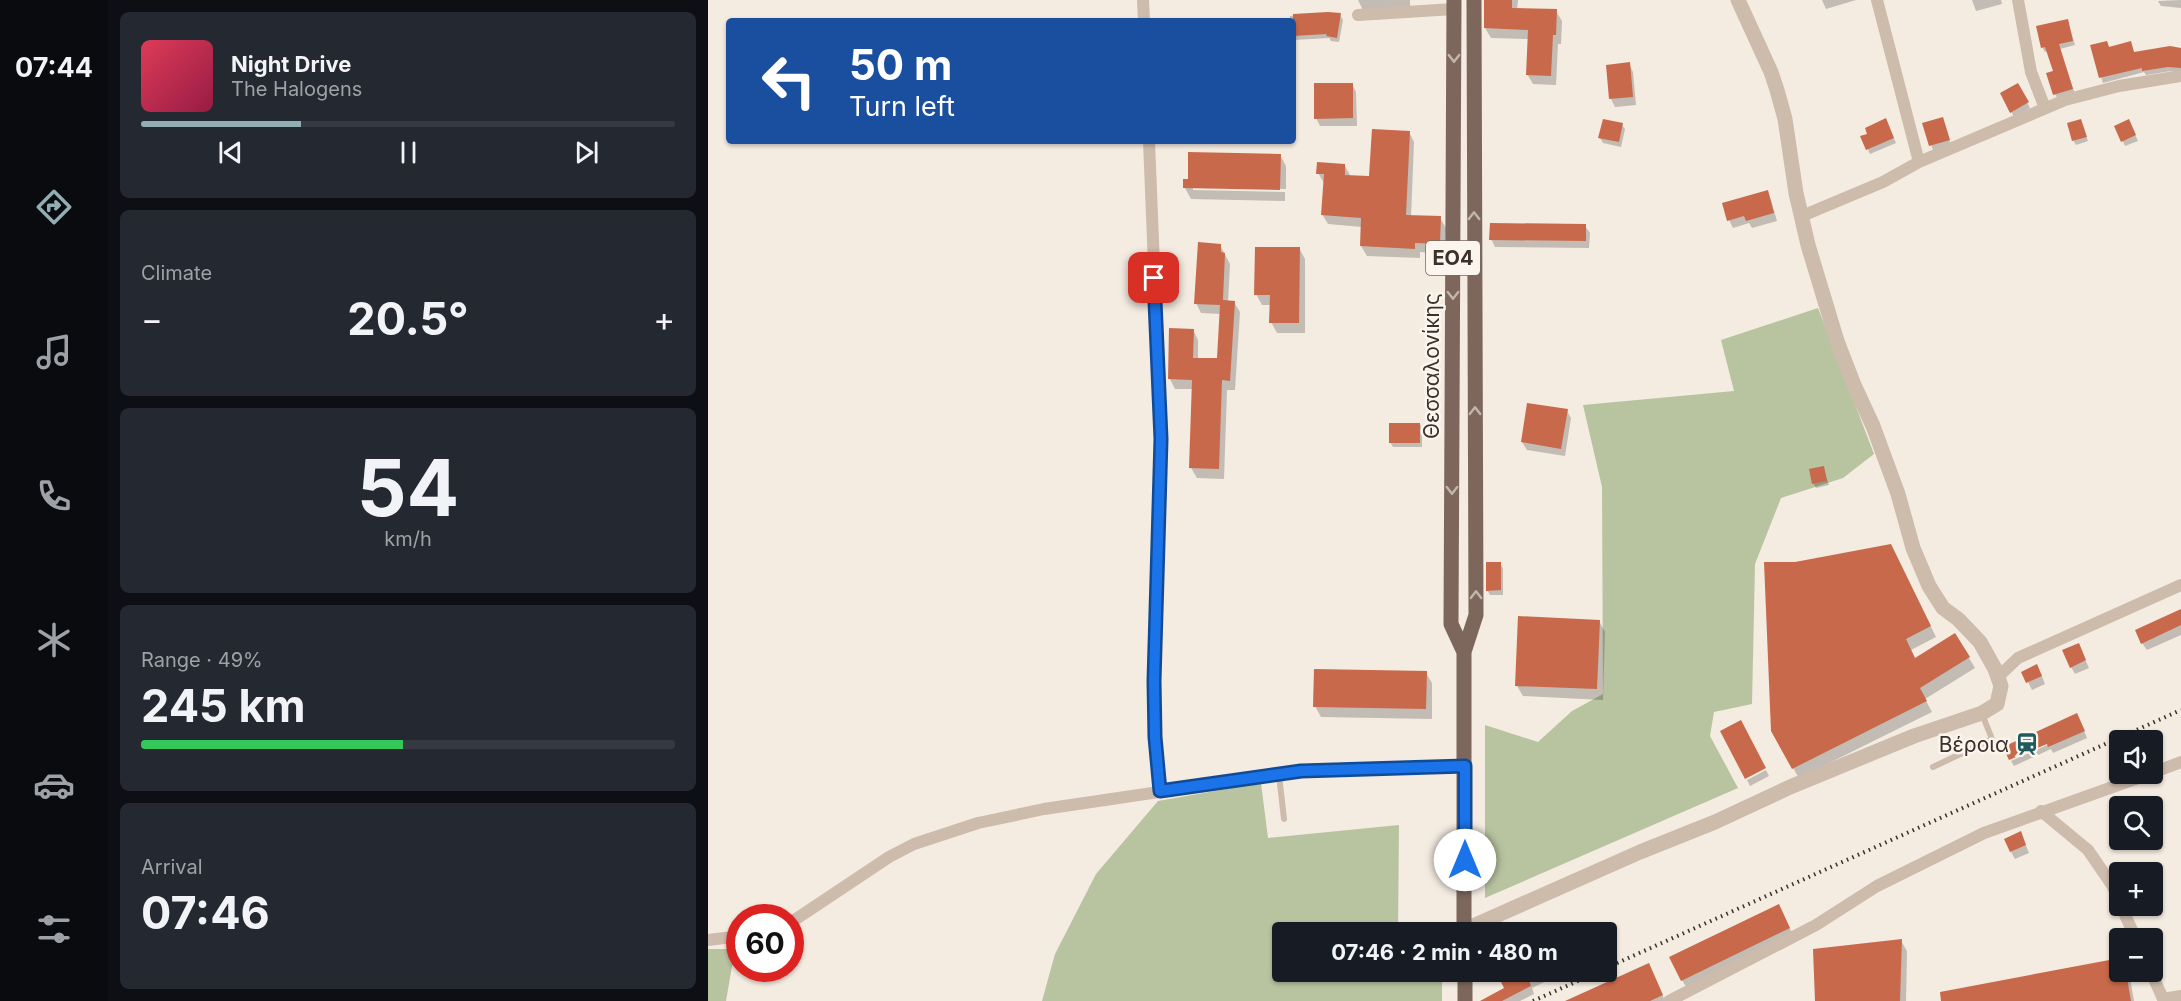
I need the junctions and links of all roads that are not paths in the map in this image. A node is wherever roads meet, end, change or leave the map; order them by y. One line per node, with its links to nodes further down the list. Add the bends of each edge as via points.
1 (1143, 0): 8 (street)
2 (1474, 0): 15 (main road, Θεσσαλονίκης / ΕΟ4, one-way to 2, via 1476,615)
3 (1738, 0): 13 (street, via 1774,81 1785,119)
4 (1877, 0): 12 (street)
5 (2018, 0): 10 (street, via 2031,72)
6 (1451, 3): 7 (street); 15 (main road, Θεσσαλονίκης / ΕΟ4, one-way to 15, via 1451,624)
7 (1358, 15)
8 (1144, 18)
9 (2181, 76): 10 (street, via 2108,88)
10 (2045, 108): 12 (street)
11 (1149, 144): 24 (street, via 1161,439 1154,681)
12 (1919, 162): 13 (street, via 1883,182)
13 (1802, 216): 16 (street, via 1837,341 1877,438 1929,586 1943,608 1980,642)
14 (2181, 585): 16 (street, via 2018,658)
15 (1464, 652): 19 (main road, ΕΟ4)
16 (1998, 677): 17 (street, via 2001,686 1997,704)
17 (1982, 714): 20 (lane, via 1992,739); 30 (street, via 1914,736 1790,787)
18 (2181, 762): 21 (street)
19 (1465, 766): 22 (street); 29 (main road, ΕΟ4)
20 (1933, 767)
21 (2163, 769)
22 (1279, 774): 24 (street); 26 (lane)
23 (2119, 784): 25 (street)
24 (1160, 791): 28 (street, via 978,823 914,844)
25 (2042, 811): 27 (street, via 2088,850); 38 (street, via 1984,833 1877,886 1816,925)
26 (1284, 819)
27 (2109, 881)
28 (804, 913)
29 (1464, 922)
30 (1486, 922)
31 (726, 938): 32 (street)
32 (708, 940)
33 (1465, 982): 37 (main road)
34 (2155, 982): 36 (street)
35 (2181, 996): 36 (street)
36 (2163, 1000)
37 (1465, 1001)
38 (1669, 1001)

